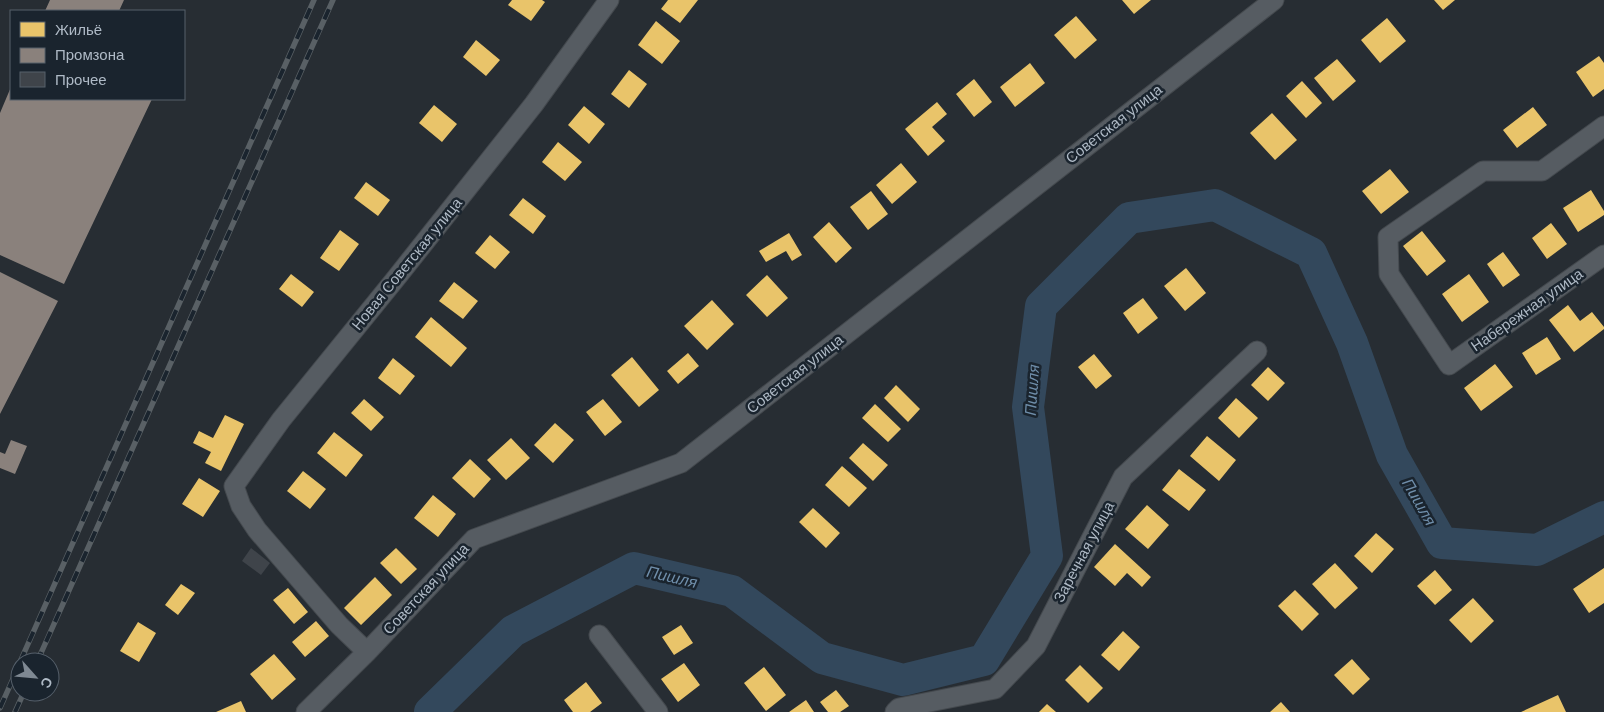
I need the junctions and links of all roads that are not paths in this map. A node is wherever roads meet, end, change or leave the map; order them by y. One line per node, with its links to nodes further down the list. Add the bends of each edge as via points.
1 (609, 0): 7 (street, Новая Советская улица, via 528,112 281,420 234,486 241,506 257,530 339,625)
2 (1274, 0): 7 (street, Советская улица, via 681,463 474,539)
3 (1604, 126): 4 (street, Набережная улица, via 1542,171 1483,171 1388,237 1389,274 1449,365)
4 (1604, 255)
5 (1257, 351): 10 (street, Заречная улица, via 1124,477 1036,646 995,689 899,708)
6 (599, 635): 9 (street)
7 (367, 652): 8 (street, Советская улица)
8 (306, 712)
9 (658, 712)
10 (895, 712)

